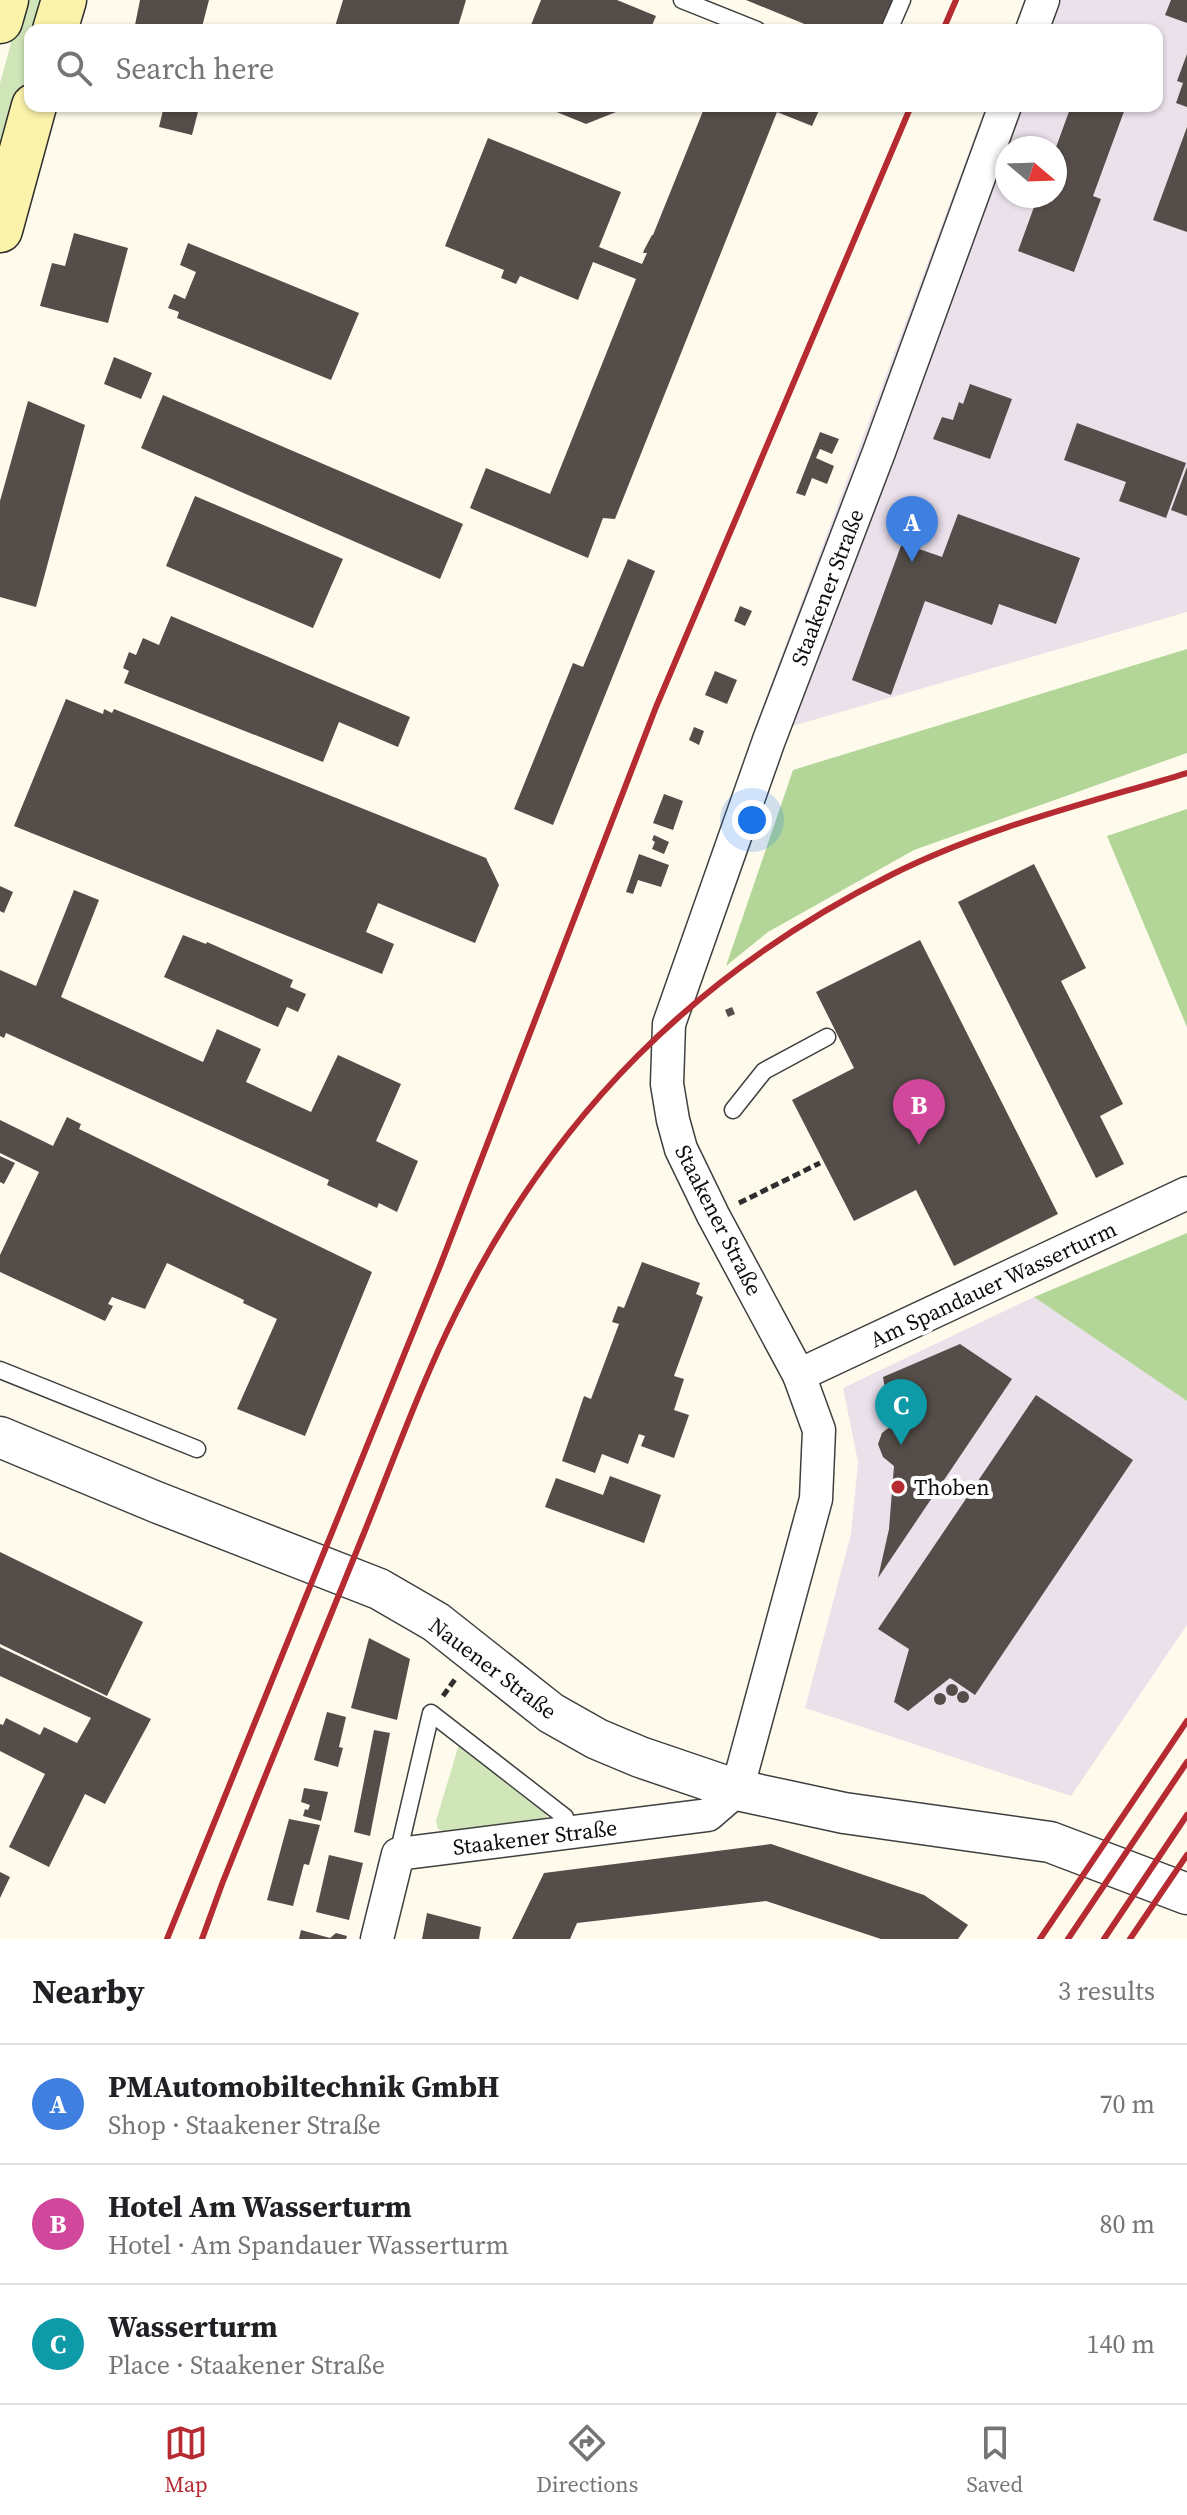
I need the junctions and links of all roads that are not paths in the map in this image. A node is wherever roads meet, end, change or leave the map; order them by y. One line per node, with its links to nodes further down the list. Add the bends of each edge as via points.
1 (6, 0): 6 (main road)
2 (64, 0): 7 (main road)
3 (682, 0): 8 (lane)
4 (902, 0): 9 (lane)
5 (1043, 0): 10 (street)
6 (0, 21)
7 (57, 24)
8 (742, 24)
9 (892, 24)
10 (1034, 24)
11 (32, 112): 13 (main road)
12 (1003, 112): 18 (street, Staakener Straße, via 669,1024 667,1084 681,1149)
13 (0, 230)
14 (827, 1037): 15 (lane, via 764,1071)
15 (733, 1110)
16 (1187, 1193): 18 (street, Am Spandauer Wasserturm)
17 (0, 1370): 20 (lane)
18 (799, 1375): 21 (street, Staakener Straße, via 819,1430 816,1499)
19 (0, 1437): 21 (street, Nauener Straße, via 379,1589 436,1622 551,1713 611,1745)
20 (197, 1449)
21 (737, 1790): 22 (street, Staakener Straße, via 708,1815); 24 (street, Nauener Straße, via 844,1813 1050,1842)
22 (568, 1833): 23 (street, Staakener Straße); 23 (lane, via 565,1817 431,1713)
23 (398, 1854): 25 (street)
24 (1187, 1894)
25 (377, 1939)

